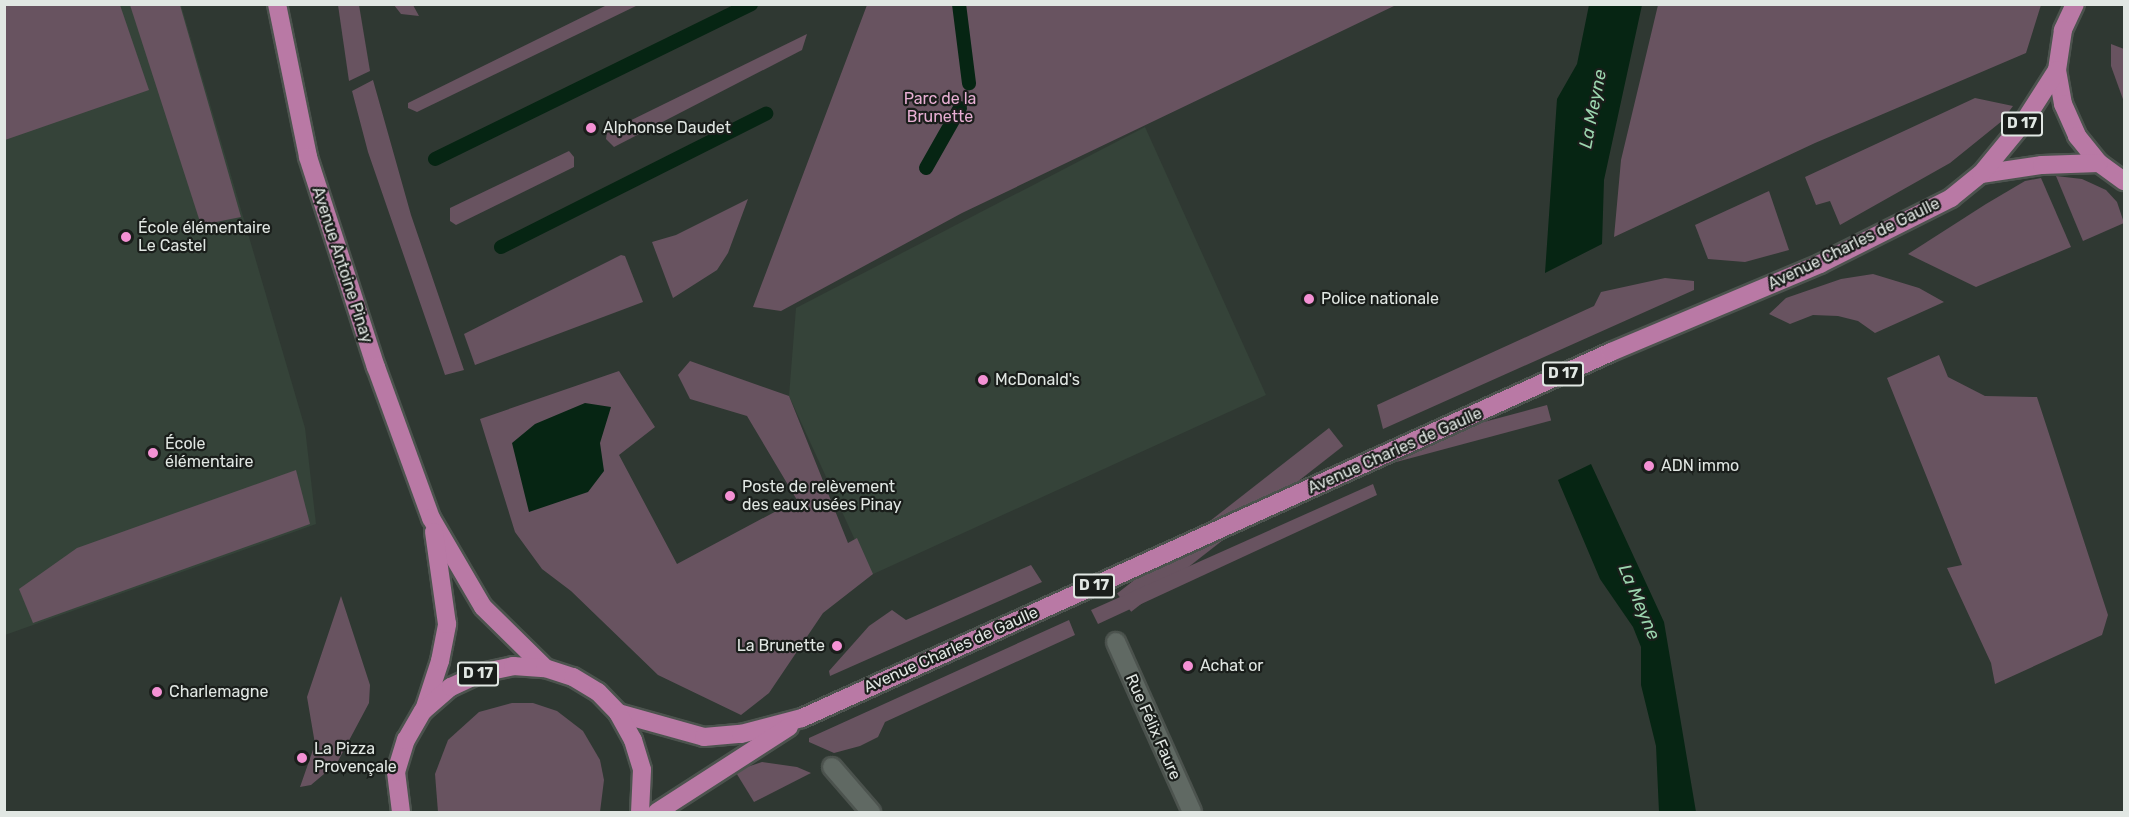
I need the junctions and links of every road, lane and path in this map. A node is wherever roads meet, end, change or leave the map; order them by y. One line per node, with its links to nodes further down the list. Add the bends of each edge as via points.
1 (277, 4): 7 (main road, Avenue Antoine Pinay, via 308,157 376,367)
2 (2075, 4): 3 (main road, D 17, via 2063,30)
3 (2057, 70): 4 (main road, D 17, via 2063,104 2077,136); 5 (main road, Avenue Charles de Gaulle / D 17, via 2023,123)
4 (2099, 163): 5 (main road, via 2042,165); 6 (main road, D 17)
5 (1981, 174): 12 (main road, Avenue Charles de Gaulle / D 17, via 1951,198 1820,264 1611,352)
6 (2124, 181)
7 (431, 518): 9 (main road, Avenue Antoine Pinay, via 483,607); 10 (main road, Avenue Antoine Pinay, via 447,624)
8 (1116, 642): 18 (street, Rue Félix Faure)
9 (545, 668): 10 (main road, D 17, via 513,666 481,673 452,687); 11 (main road, D 17, via 590,687)
10 (423, 711): 14 (main road, D 17, via 406,740 396,772)
11 (618, 713): 12 (main road, Avenue Charles de Gaulle / D 17, via 704,737 741,734); 15 (main road, D 17, via 633,740 642,770)
12 (802, 718): 16 (main road, Avenue Charles de Gaulle / D 17)
13 (832, 767): 17 (street)
14 (401, 813)
15 (640, 813)
16 (657, 813)
17 (871, 813)
18 (1192, 813)

